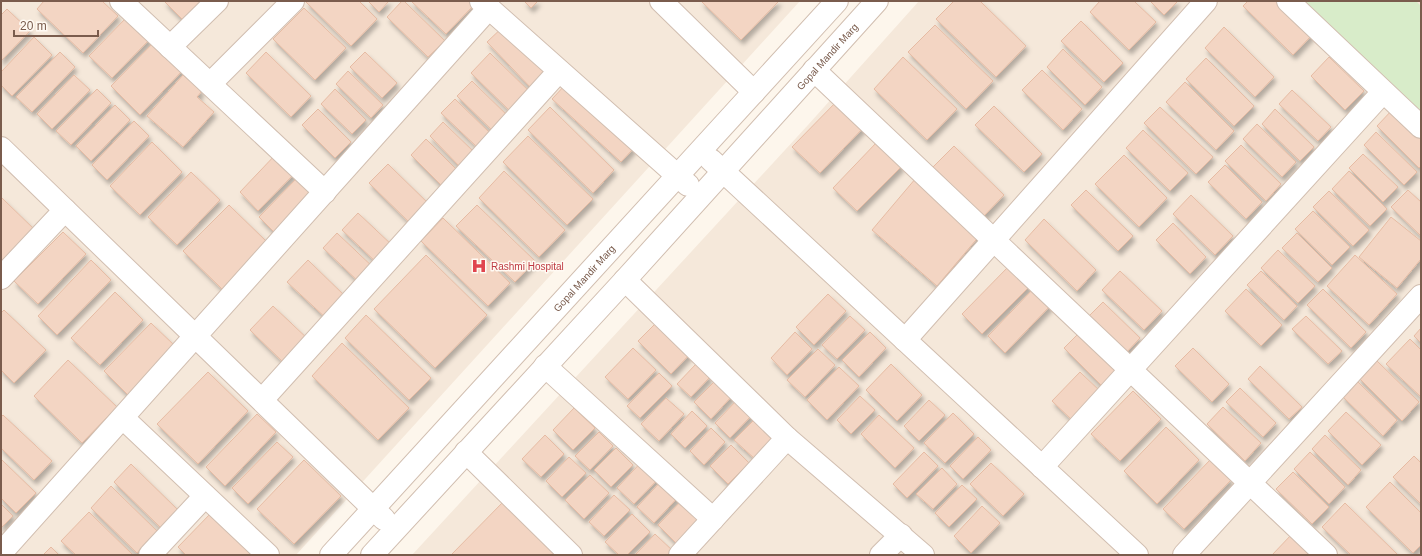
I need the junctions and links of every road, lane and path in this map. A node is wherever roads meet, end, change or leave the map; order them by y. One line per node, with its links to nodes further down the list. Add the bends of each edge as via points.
1 (121, 1): 10 (street)
2 (217, 1): 10 (street)
3 (293, 1): 13 (street)
4 (662, 1): 14 (street)
5 (837, 1): 14 (street, Gopal Mandir Marg)
6 (877, 1): 12 (street, Gopal Mandir Marg)
7 (1206, 1): 24 (street)
8 (1288, 1): 15 (street)
9 (485, 5): 11 (street); 21 (street)
10 (170, 47): 13 (street)
11 (559, 70): 20 (street); 32 (street)
12 (814, 70): 19 (street, Gopal Mandir Marg); 24 (street)
13 (210, 84): 21 (street)
14 (754, 92): 18 (street, Gopal Mandir Marg)
15 (1383, 92): 16 (street); 31 (street)
16 (1421, 127)
17 (1, 148): 23 (street)
18 (701, 150): 19 (street); 20 (street, Gopal Mandir Marg)
19 (722, 170): 22 (street, Gopal Mandir Marg); 29 (street)
20 (677, 176): 22 (street); 39 (street, Gopal Mandir Marg)
21 (325, 192): 28 (street)
22 (700, 196): 26 (street, Gopal Mandir Marg)
23 (65, 210): 25 (street); 28 (street)
24 (994, 240): 29 (street); 31 (street)
25 (1, 278)
26 (625, 280): 30 (street, Gopal Mandir Marg); 34 (street)
27 (1421, 296): 37 (street)
28 (196, 336): 32 (street); 33 (street)
29 (905, 340): 36 (street)
30 (545, 366): 35 (street, Gopal Mandir Marg); 40 (street)
31 (1130, 370): 36 (street); 37 (street)
32 (262, 400): 39 (street)
33 (123, 418): 38 (street); 43 (street)
34 (787, 438): 40 (street); 42 (street)
35 (466, 452): 41 (street, Gopal Mandir Marg); 48 (street)
36 (1042, 467): 52 (street)
37 (1250, 483): 53 (street); 54 (street)
38 (205, 496): 45 (street); 46 (street)
39 (374, 508): 41 (street); 47 (street, Gopal Mandir Marg)
40 (713, 519): 49 (street)
41 (395, 529): 44 (street, Gopal Mandir Marg)
42 (901, 535): 50 (street); 51 (street)
43 (1, 553)
44 (378, 553)
45 (150, 555)
46 (268, 555)
47 (331, 555)
48 (571, 555)
49 (680, 555)
50 (881, 555)
51 (923, 555)
52 (1137, 555)
53 (1184, 555)
54 (1326, 555)

